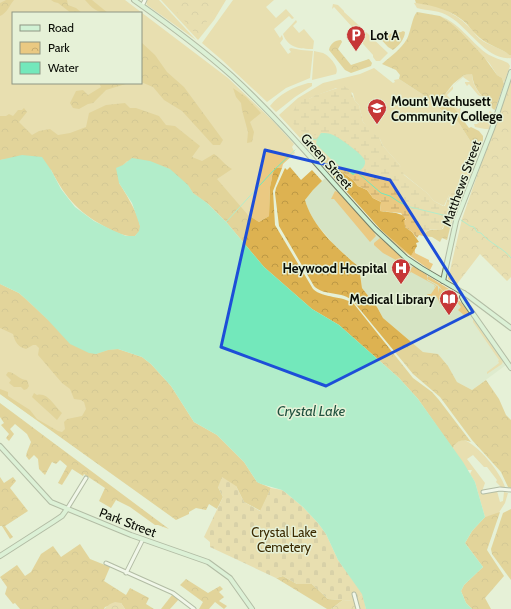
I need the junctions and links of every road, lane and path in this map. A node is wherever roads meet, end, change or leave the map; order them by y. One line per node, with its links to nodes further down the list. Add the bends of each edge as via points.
1 (134, 0): 3 (street, Green Street)
2 (145, 0): 3 (street)
3 (142, 6): 5 (street, Green Street, via 196,46 242,86 392,246)
4 (511, 72): 5 (street, Matthews Street, via 456,221)
5 (443, 281): 6 (street, Green Street)
6 (464, 293): 7 (street, Green Street); 8 (street, via 464,301)
7 (511, 328)
8 (511, 368)
9 (0, 446): 13 (street, Park Street, via 47,498)
10 (86, 478): 13 (street)
11 (511, 490): 12 (street)
12 (483, 492)
13 (67, 509): 14 (street, Park Street); 15 (street, via 53,522)
14 (143, 539): 17 (street); 20 (street, Park Street, via 214,566 231,579)
15 (0, 556)
16 (106, 563): 17 (street)
17 (126, 573): 19 (street, via 174,594)
18 (354, 594): 21 (street)
19 (194, 609)
20 (252, 609)
21 (358, 609)

